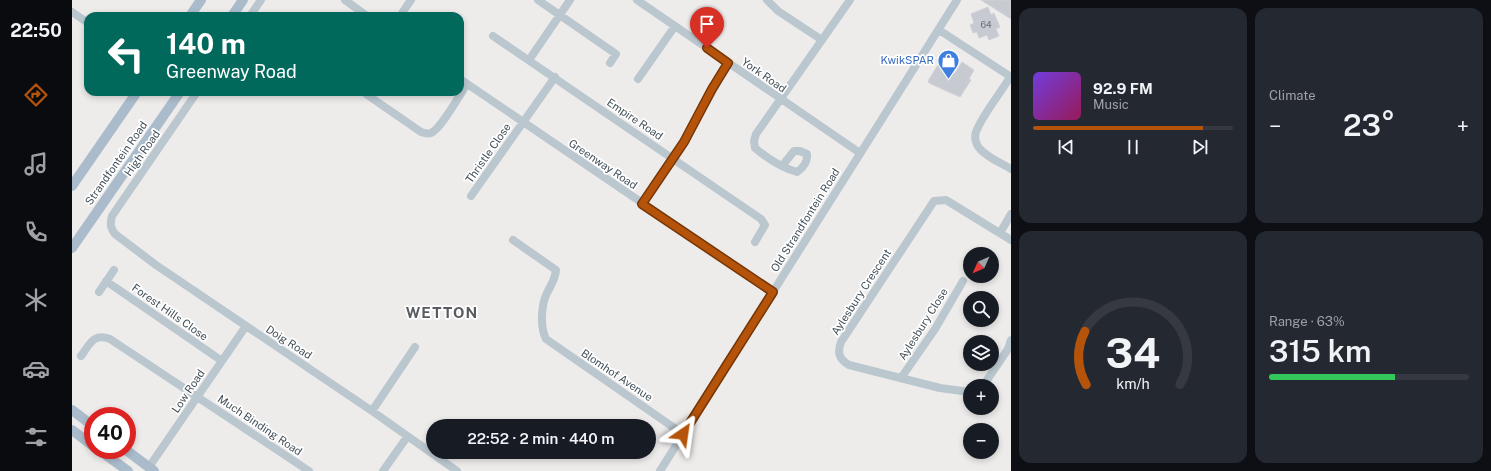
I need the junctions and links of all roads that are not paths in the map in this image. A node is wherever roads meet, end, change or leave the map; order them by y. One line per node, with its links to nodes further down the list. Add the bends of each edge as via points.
1 (201, 0): 13 (main road)
2 (243, 0): 14 (main road)
3 (261, 0): 15 (street)
4 (345, 0): 16 (street)
5 (411, 0): 17 (street)
6 (538, 0): 18 (street)
7 (570, 0): 18 (street)
8 (637, 0): 20 (street, York Road)
9 (767, 0): 23 (street, via 778,11)
10 (850, 0): 23 (street)
11 (957, 0): 21 (street, Old Strandfontein Road)
12 (72, 12): 19 (street)
13 (193, 12)
14 (235, 12)
15 (253, 12)
16 (362, 12)
17 (403, 12)
18 (560, 15): 24 (street); 25 (street, via 616,54)
19 (84, 20)
20 (675, 26): 26 (street, York Road); 29 (street)
21 (938, 30): 28 (street); 38 (street, Old Strandfontein Road)
22 (493, 36): 24 (street, Empire Road)
23 (822, 40): 36 (street)
24 (529, 60): 27 (street, Empire Road)
25 (610, 63)
26 (728, 63): 36 (street, York Road); 39 (street)
27 (554, 77): 37 (street, Thristle Close); 39 (street, Empire Road)
28 (1010, 77): 41 (street, via 982,122 976,143 984,153)
29 (638, 79)
30 (464, 83): 37 (street, Greenway Road)
31 (134, 96): 42 (main road, Strandfontein Road)
32 (177, 96): 51 (main road, Strandfontein Road)
33 (194, 96): 46 (street, High Road, via 112,216)
34 (369, 96): 35 (street, via 427,134 436,130)
35 (455, 96)
36 (781, 100): 38 (street, York Road); 40 (street, via 756,134 754,141 755,148)
37 (523, 123): 43 (street, Thristle Close); 44 (street, Greenway Road)
38 (860, 153): 56 (street, Old Strandfontein Road)
39 (673, 158): 44 (street); 50 (street, Empire Road, via 764,221 764,228)
40 (782, 166)
41 (1011, 169)
42 (72, 186)
43 (471, 196)
44 (642, 204): 56 (street, Greenway Road)
45 (1011, 214): 47 (street)
46 (111, 228): 57 (street, Doig Road, via 115,234 156,264)
47 (1000, 233): 49 (street, Aylesbury Crescent); 63 (street, Aylesbury Crescent, via 946,200 934,201 929,206 841,342 839,349 842,359 849,365)
48 (513, 240): 71 (street, Blomhof Avenue, via 556,270 544,302 543,331 548,341)
49 (1011, 240)
50 (755, 242)
51 (72, 248)
52 (114, 270): 53 (street)
53 (106, 281): 55 (street); 62 (street, Forest Hills Close)
54 (963, 281): 63 (street, Aylesbury Close, via 935,329)
55 (99, 292)
56 (773, 292): 71 (street, Old Strandfontein Road)
57 (246, 326): 62 (street, Low Road); 68 (street, Doig Road)
58 (1011, 340): 60 (street)
59 (416, 347): 68 (street)
60 (1009, 350): 64 (street)
61 (81, 356): 66 (street, Much Binding Road, via 96,338 101,336 110,339)
62 (222, 362): 66 (street, Low Road)
63 (901, 378): 65 (street, Aylesbury Crescent)
64 (988, 379)
65 (963, 391)
66 (198, 397): 76 (street, Low Road); 78 (street, Much Binding Road)
67 (72, 410): 69 (main road)
68 (372, 411): 72 (street, Doig Road)
69 (84, 419)
70 (72, 430): 73 (main road)
71 (683, 434): 81 (street, Old Strandfontein Road)
72 (407, 437): 79 (street); 80 (street, Doig Road)
73 (84, 439)
74 (136, 458): 76 (main road)
75 (111, 459): 77 (main road)
76 (151, 469)
77 (128, 471)
78 (309, 471)
79 (383, 471)
80 (457, 471)
81 (660, 471)

